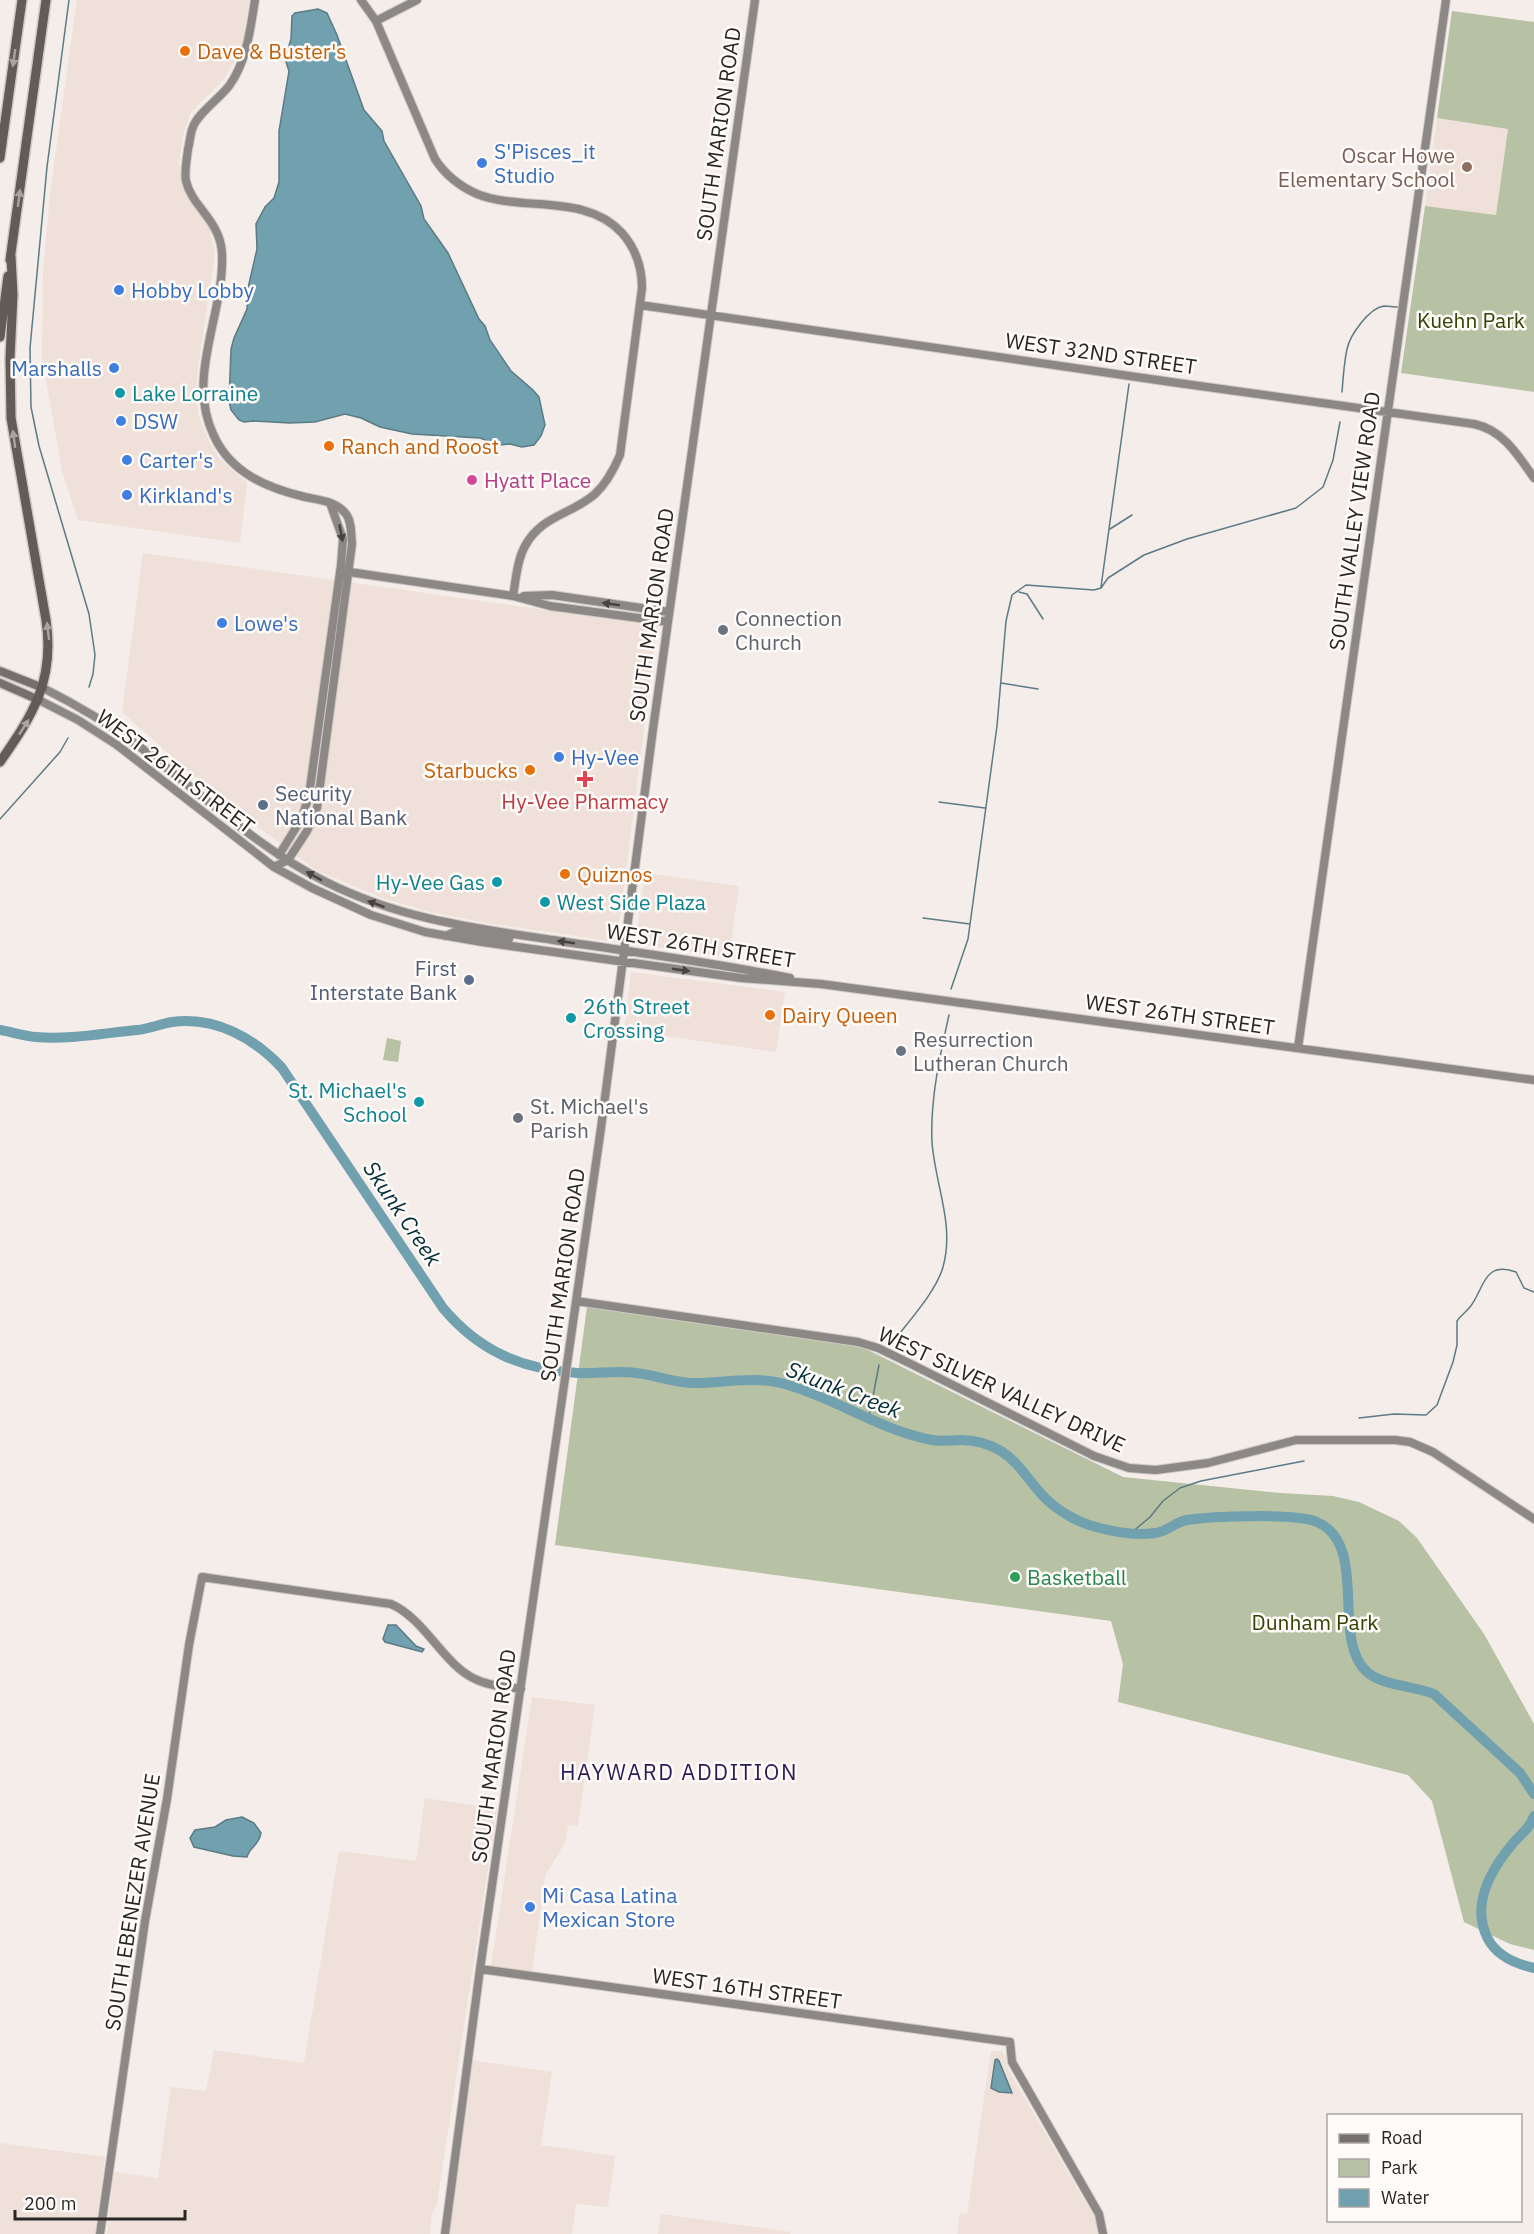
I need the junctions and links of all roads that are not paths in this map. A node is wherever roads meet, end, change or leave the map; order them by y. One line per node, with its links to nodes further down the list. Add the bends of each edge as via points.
1 (22, 0): 9 (highway, one-way to 9)
2 (46, 0): 10 (highway, one-way to 2)
3 (255, 0): 16 (street, via 241,64 230,84 193,127 186,166 188,187 214,226 222,250 203,385 206,413 218,444 244,472 274,489)
4 (360, 0): 8 (street)
5 (417, 0): 8 (street)
6 (755, 0): 12 (street, SOUTH MARION ROAD)
7 (1446, 0): 14 (street, SOUTH VALLEY VIEW ROAD)
8 (376, 21): 11 (street, via 444,172 479,195 601,216 627,240 637,256 642,274)
9 (0, 158)
10 (11, 256): 13 (highway); 25 (highway, one-way to 10, via 49,659 48,631 11,418)
11 (640, 305): 12 (street, WEST 32ND STREET); 20 (street, via 620,455 597,492 549,520 531,537 521,554)
12 (711, 315): 14 (street, WEST 32ND STREET); 21 (street, SOUTH MARION ROAD)
13 (0, 337)
14 (1387, 412): 15 (street, WEST 32ND STREET, via 1484,426 1511,445); 38 (street, SOUTH VALLEY VIEW ROAD)
15 (1534, 478)
16 (330, 502): 17 (street, one-way to 17, via 343,538); 18 (street, via 345,513 350,523)
17 (341, 565): 18 (street); 19 (street)
18 (349, 572): 19 (street); 20 (street); 29 (street, via 317,808)
19 (340, 576): 28 (street, via 307,805)
20 (513, 596): 21 (street, one-way to 20, via 552,595); 22 (street, via 550,606)
21 (669, 612): 22 (street, SOUTH MARION ROAD)
22 (668, 622): 35 (street, SOUTH MARION ROAD)
23 (0, 671): 25 (main road, WEST 26TH STREET)
24 (0, 683): 26 (main road, WEST 26TH STREET)
25 (43, 688): 26 (highway); 28 (street, WEST 26TH STREET, via 125,736)
26 (39, 700): 27 (highway, one-way to 26); 30 (street, WEST 26TH STREET, via 117,745)
27 (0, 762)
28 (279, 855): 29 (street, WEST 26TH STREET)
29 (288, 860): 30 (street); 32 (street, WEST 26TH STREET, one-way to 29, via 357,897)
30 (274, 867): 31 (street, WEST 26TH STREET)
31 (358, 910): 32 (street, via 433,928 445,928); 33 (street, WEST 26TH STREET)
32 (448, 924): 34 (street, WEST 26TH STREET)
33 (446, 936): 34 (street, via 454,932 508,939); 36 (street, WEST 26TH STREET)
34 (540, 938): 35 (street, WEST 26TH STREET, one-way to 34)
35 (624, 951): 36 (street, SOUTH MARION ROAD); 37 (street, WEST 26TH STREET, via 730,965)
36 (623, 962): 37 (street, WEST 26TH STREET, one-way to 37); 40 (street, SOUTH MARION ROAD)
37 (821, 984): 38 (street, WEST 26TH STREET)
38 (1298, 1048): 39 (street, WEST 26TH STREET)
39 (1534, 1080)
40 (576, 1301): 41 (street, WEST SILVER VALLEY DRIVE, via 878,1348 1094,1456 1129,1468 1156,1470 1196,1465 1296,1440 1410,1442 1433,1452); 42 (street, SOUTH MARION ROAD)
41 (1534, 1518)
42 (521, 1689): 43 (street, SOUTH MARION ROAD); 44 (street, SOUTH EBENEZER AVENUE, via 474,1679 409,1615 391,1604 202,1577 145,1921)
43 (480, 1969): 45 (street, SOUTH MARION ROAD); 46 (street, WEST 16TH STREET, via 1010,2042 1012,2062 1099,2214)
44 (100, 2234)
45 (445, 2234)
46 (1103, 2234)

